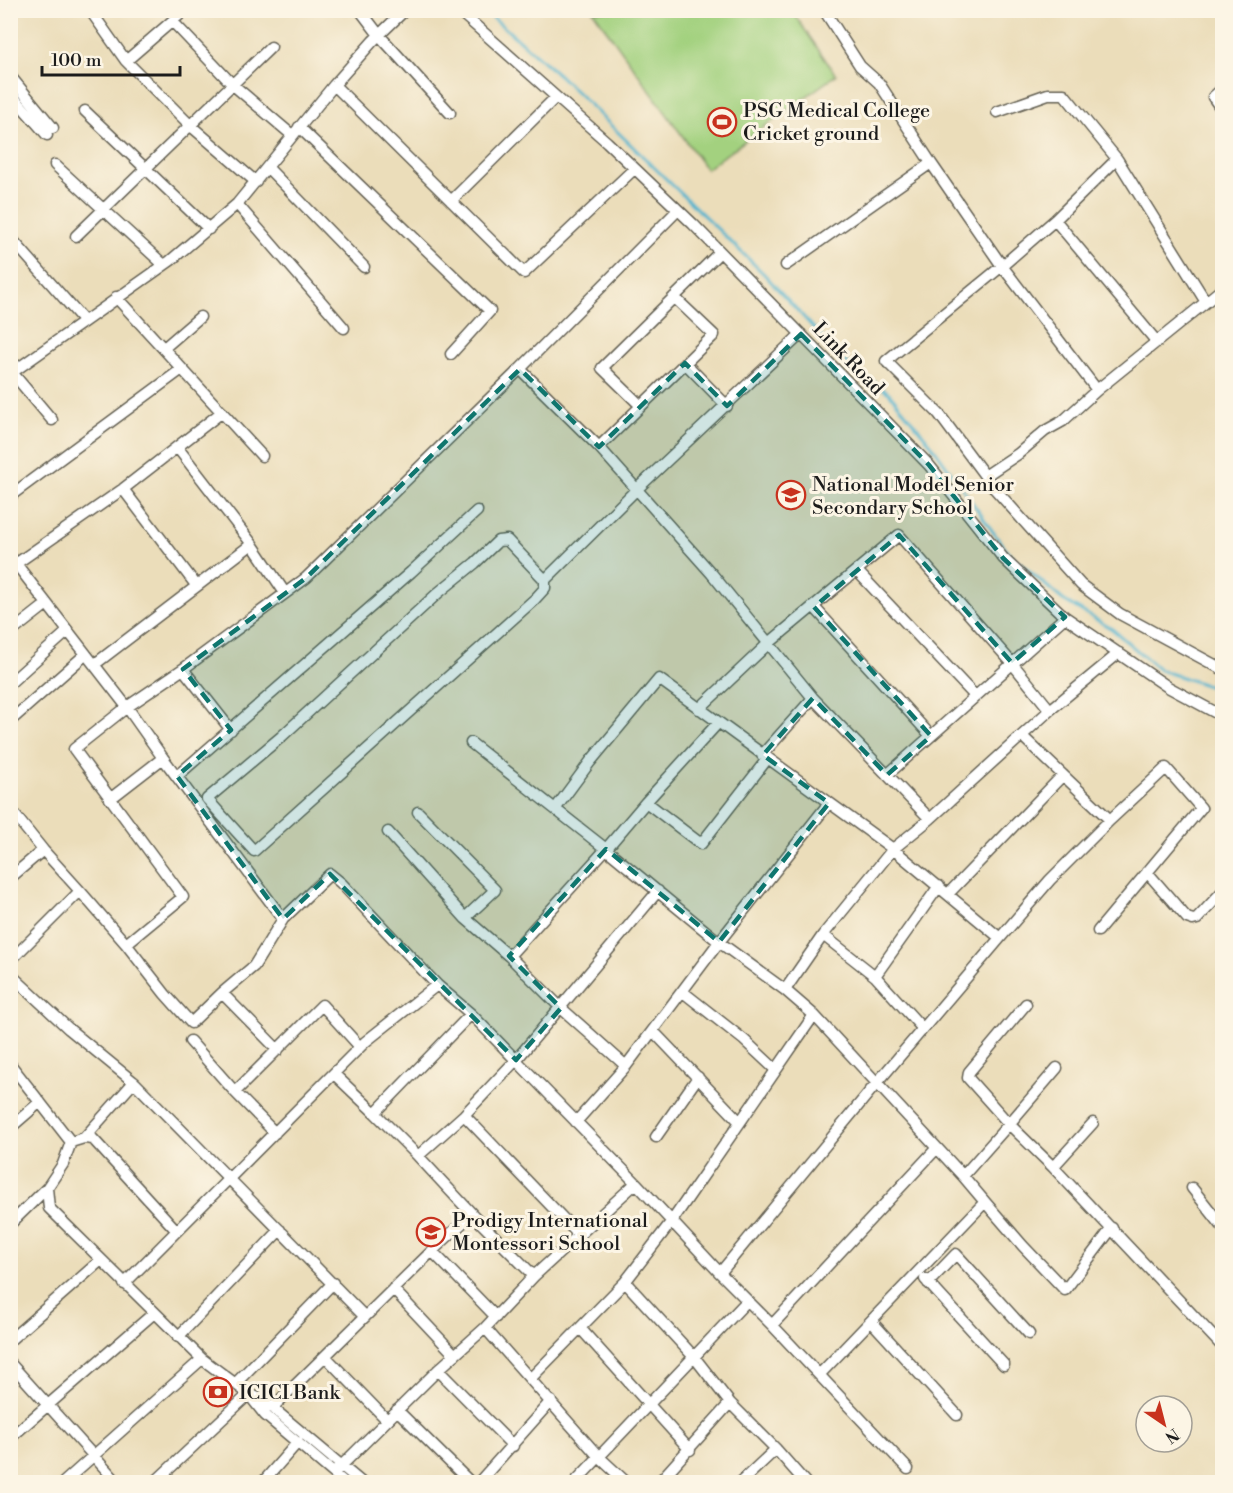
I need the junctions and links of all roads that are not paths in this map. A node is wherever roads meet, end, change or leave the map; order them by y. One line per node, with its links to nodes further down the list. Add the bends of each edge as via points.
1 (90, 10): 10 (street)
2 (184, 10): 7 (street)
3 (360, 10): 8 (street)
4 (405, 10): 8 (street)
5 (458, 10): 16 (street, Link Road)
6 (824, 10): 24 (street)
7 (172, 22): 10 (street); 12 (street)
8 (379, 35): 13 (street); 20 (street)
9 (271, 47): 12 (street)
10 (126, 61): 21 (street)
11 (10, 75): 15 (street, via 50,131)
12 (232, 84): 21 (street); 22 (street)
13 (334, 85): 22 (street); 30 (street)
14 (1222, 89): 17 (street, via 1213,97)
15 (10, 93)
16 (556, 97): 28 (street, Link Road); 30 (street)
17 (1222, 110)
18 (85, 111): 26 (street)
19 (997, 111): 23 (street, via 1048,94 1064,94)
20 (450, 113)
21 (191, 126): 26 (street); 29 (street)
22 (296, 131): 27 (street); 53 (street, via 490,311)
23 (1117, 159): 34 (street); 46 (street)
24 (932, 163): 40 (street); 41 (street)
25 (56, 165): 32 (street)
26 (146, 168): 32 (street); 35 (street)
27 (268, 168): 29 (street); 42 (street)
28 (634, 169): 30 (street, via 524,273); 33 (street, Link Road)
29 (256, 182): 31 (street)
30 (451, 201)
31 (237, 204): 35 (street); 49 (street)
32 (103, 209): 36 (street); 39 (street)
33 (678, 210): 38 (street, Link Road); 56 (street)
34 (1054, 220): 41 (street); 51 (street)
35 (209, 229): 39 (street)
36 (76, 236)
37 (10, 237): 48 (street)
38 (720, 252): 45 (street); 50 (street, Link Road)
39 (164, 265): 44 (street)
40 (786, 265)
41 (1002, 266): 58 (street); 66 (street, via 886,361 939,414)
42 (364, 267)
43 (1222, 289): 46 (street)
44 (116, 297): 48 (street); 52 (street)
45 (675, 297): 54 (street, via 714,335); 59 (street, via 602,368)
46 (1206, 302): 51 (street)
47 (200, 317): 52 (street)
48 (84, 321): 57 (street)
49 (344, 328)
50 (801, 334): 60 (street); 79 (street, Link Road, via 929,465 1003,558)
51 (1157, 342): 58 (street)
52 (164, 348): 55 (street)
53 (451, 354)
54 (685, 363): 59 (street); 60 (street)
55 (182, 369): 61 (street); 69 (street)
56 (520, 369): 64 (street); 76 (street, via 306,578)
57 (11, 372): 62 (street)
58 (1097, 390): 66 (street, via 1063,421)
59 (641, 406): 64 (street)
60 (727, 406): 68 (street)
61 (222, 412): 63 (street); 65 (street)
62 (52, 420)
63 (177, 447): 67 (street); 71 (street)
64 (599, 447): 68 (street)
65 (262, 456)
66 (985, 476): 88 (street, via 1081,585 1120,614)
67 (123, 489): 72 (street); 75 (street)
68 (637, 489): 74 (street); 82 (street)
69 (10, 496)
70 (477, 511): 98 (street)
71 (252, 544): 75 (street); 76 (street)
72 (14, 559): 77 (street)
73 (857, 571): 78 (street); 85 (street, via 899,535); 90 (street)
74 (545, 580): 74 (street, via 545,588 535,599 255,851 207,799 498,541 507,540)
75 (196, 585): 86 (street)
76 (285, 593): 87 (street)
77 (47, 604): 80 (street); 81 (street)
78 (814, 607): 82 (street); 99 (street)
79 (1065, 616): 83 (street, Link Road); 85 (street)
80 (12, 630)
81 (68, 631): 84 (street); 89 (street)
82 (768, 644): 91 (street); 93 (street)
83 (1119, 653): 94 (street); 95 (street, Link Road, via 1168,687)
84 (86, 654): 86 (street); 96 (street)
85 (1012, 663): 90 (street); 94 (street)
86 (95, 664): 92 (street)
87 (183, 669): 92 (street); 98 (street)
88 (1222, 669)
89 (10, 683)
90 (975, 696): 99 (street)
91 (813, 698): 102 (street); 104 (street)
92 (127, 707): 103 (street); 107 (street, via 74,749)
93 (699, 709): 97 (street); 110 (street, via 659,679)
94 (1050, 710): 100 (street)
95 (1222, 716)
96 (10, 721)
97 (718, 723): 102 (street); 108 (street)
98 (231, 730): 106 (street)
99 (931, 736): 104 (street)
100 (1022, 736): 105 (street); 113 (street)
101 (471, 743): 110 (street)
102 (765, 757): 108 (street, via 701,844); 109 (street)
103 (163, 758): 106 (street); 107 (street)
104 (887, 775): 113 (street)
105 (1063, 775): 114 (street); 125 (street)
106 (177, 776): 127 (street)
107 (110, 799): 132 (street, via 183,897)
108 (646, 802): 116 (street)
109 (830, 803): 117 (street); 131 (street)
110 (556, 808): 116 (street)
111 (10, 809): 118 (street)
112 (418, 812): 126 (street, via 495,890)
113 (930, 819): 117 (street)
114 (1110, 820): 119 (street, via 1166,768 1201,808); 130 (street)
115 (388, 832): 126 (street)
116 (606, 849): 123 (street); 133 (street)
117 (893, 849): 121 (street); 129 (street)
118 (43, 850): 120 (street); 122 (street)
119 (1147, 872): 124 (street, via 1192,920); 128 (street)
120 (10, 878)
121 (939, 886): 125 (street); 136 (street)
122 (80, 891): 132 (street); 134 (street)
123 (658, 891): 131 (street); 142 (street)
124 (1222, 892)
125 (948, 894): 130 (street)
126 (465, 918): 133 (street)
127 (283, 919): 137 (street, via 330,874); 140 (street, via 254,966)
128 (1098, 931)
129 (823, 935): 136 (street); 138 (street)
130 (1000, 938): 145 (street)
131 (719, 942): 138 (street); 139 (street)
132 (126, 944): 140 (street, via 191,1023)
133 (509, 956): 142 (street)
134 (10, 961)
135 (10, 974): 157 (street)
136 (875, 976): 145 (street)
137 (437, 985): 143 (street); 148 (street)
138 (785, 990): 144 (street)
139 (683, 992): 146 (street); 154 (street)
140 (222, 993): 149 (street)
141 (1026, 1004): 166 (street, via 968,1078)
142 (561, 1008): 150 (street); 152 (street)
143 (471, 1014): 150 (street); 161 (street)
144 (814, 1015): 154 (street); 158 (street)
145 (922, 1029): 158 (street)
146 (653, 1031): 152 (street); 156 (street)
147 (190, 1041): 159 (street)
148 (360, 1047): 149 (street, via 322,1005); 155 (street)
149 (278, 1050): 159 (street)
150 (516, 1060): 162 (street); 164 (street)
151 (10, 1064): 160 (street)
152 (626, 1066): 164 (street)
153 (1057, 1068): 166 (street)
154 (776, 1070): 163 (street)
155 (334, 1074): 161 (street); 168 (street)
156 (698, 1077): 163 (street); 169 (street)
157 (134, 1082): 170 (street); 176 (street)
158 (876, 1084): 172 (street); 192 (street)
159 (235, 1092): 168 (street)
160 (40, 1102): 167 (street); 171 (street)
161 (375, 1113): 173 (street)
162 (464, 1114): 173 (street); 188 (street)
163 (739, 1121): 182 (street)
164 (576, 1122): 177 (street)
165 (1093, 1123): 174 (street)
166 (1009, 1124): 174 (street); 175 (street)
167 (10, 1128)
168 (275, 1133): 176 (street)
169 (656, 1137)
170 (84, 1138): 171 (street); 187 (street, via 93,1139)
171 (71, 1142): 178 (street, via 63,1164)
172 (937, 1148): 175 (street); 204 (street)
173 (417, 1156): 181 (street)
174 (1053, 1167): 185 (street)
175 (963, 1176): 180 (street)
176 (229, 1179): 186 (street); 187 (street)
177 (636, 1183): 182 (street); 188 (street)
178 (47, 1188): 183 (street); 190 (street, via 49,1208)
179 (1192, 1188): 184 (street)
180 (985, 1202): 185 (street, via 1065,1290); 191 (street)
181 (472, 1214): 189 (street); 193 (street)
182 (672, 1221): 192 (street); 194 (street)
183 (10, 1224)
184 (1222, 1226)
185 (1112, 1228): 210 (street)
186 (280, 1230): 195 (street); 208 (street)
187 (177, 1231): 197 (street)
188 (579, 1235): 193 (street)
189 (432, 1251): 198 (street); 202 (street)
190 (101, 1260): 197 (street); 209 (street)
191 (918, 1272): 196 (street); 203 (street)
192 (720, 1273): 199 (street)
193 (534, 1276): 202 (street)
194 (626, 1282): 206 (street); 213 (street)
195 (333, 1283): 201 (street); 220 (street)
196 (928, 1283): 207 (street, via 956,1254); 216 (street)
197 (124, 1284): 200 (street)
198 (393, 1289): 201 (street); 211 (street)
199 (747, 1302): 204 (street); 213 (street)
200 (154, 1313): 208 (street); 224 (street)
201 (365, 1317): 212 (street)
202 (496, 1317): 205 (street)
203 (871, 1321): 218 (street); 228 (street)
204 (772, 1325): 218 (street)
205 (485, 1328): 211 (street); 219 (street)
206 (580, 1328): 219 (street); 225 (street)
207 (1029, 1334)
208 (178, 1337): 214 (street)
209 (10, 1340)
210 (1222, 1346)
211 (455, 1355): 217 (street)
212 (325, 1356): 226 (street); 229 (street)
213 (695, 1358): 223 (street); 225 (street)
214 (202, 1359): 220 (street); 235 (street)
215 (10, 1363): 224 (street)
216 (1004, 1365)
217 (438, 1371): 227 (street); 232 (street)
218 (819, 1375): 238 (street)
219 (531, 1378): 222 (street)
220 (235, 1384): 221 (street)
221 (249, 1394): 226 (street); 231 (street, via 265,1415); 241 (street)
222 (551, 1401): 232 (street); 236 (street)
223 (730, 1403): 233 (street); 234 (street)
224 (49, 1404): 230 (street); 235 (street)
225 (649, 1406): 234 (street); 236 (street)
226 (272, 1408): 237 (street)
227 (397, 1410): 229 (street); 245 (street)
228 (957, 1415)
229 (387, 1420): 237 (street)
230 (10, 1438)
231 (298, 1442): 237 (street); 242 (street)
232 (513, 1446): 246 (street)
233 (776, 1449): 250 (street); 251 (street)
234 (690, 1450): 249 (street)
235 (93, 1457): 239 (street); 240 (street)
236 (599, 1457): 247 (street); 248 (street)
237 (338, 1469): 243 (street); 244 (street)
238 (908, 1469)
239 (64, 1482)
240 (117, 1482)
241 (155, 1482)
242 (263, 1482)
243 (345, 1482)
244 (361, 1482)
245 (470, 1482)
246 (478, 1482)
247 (574, 1482)
248 (626, 1482)
249 (659, 1482)
250 (741, 1482)
251 (806, 1482)

